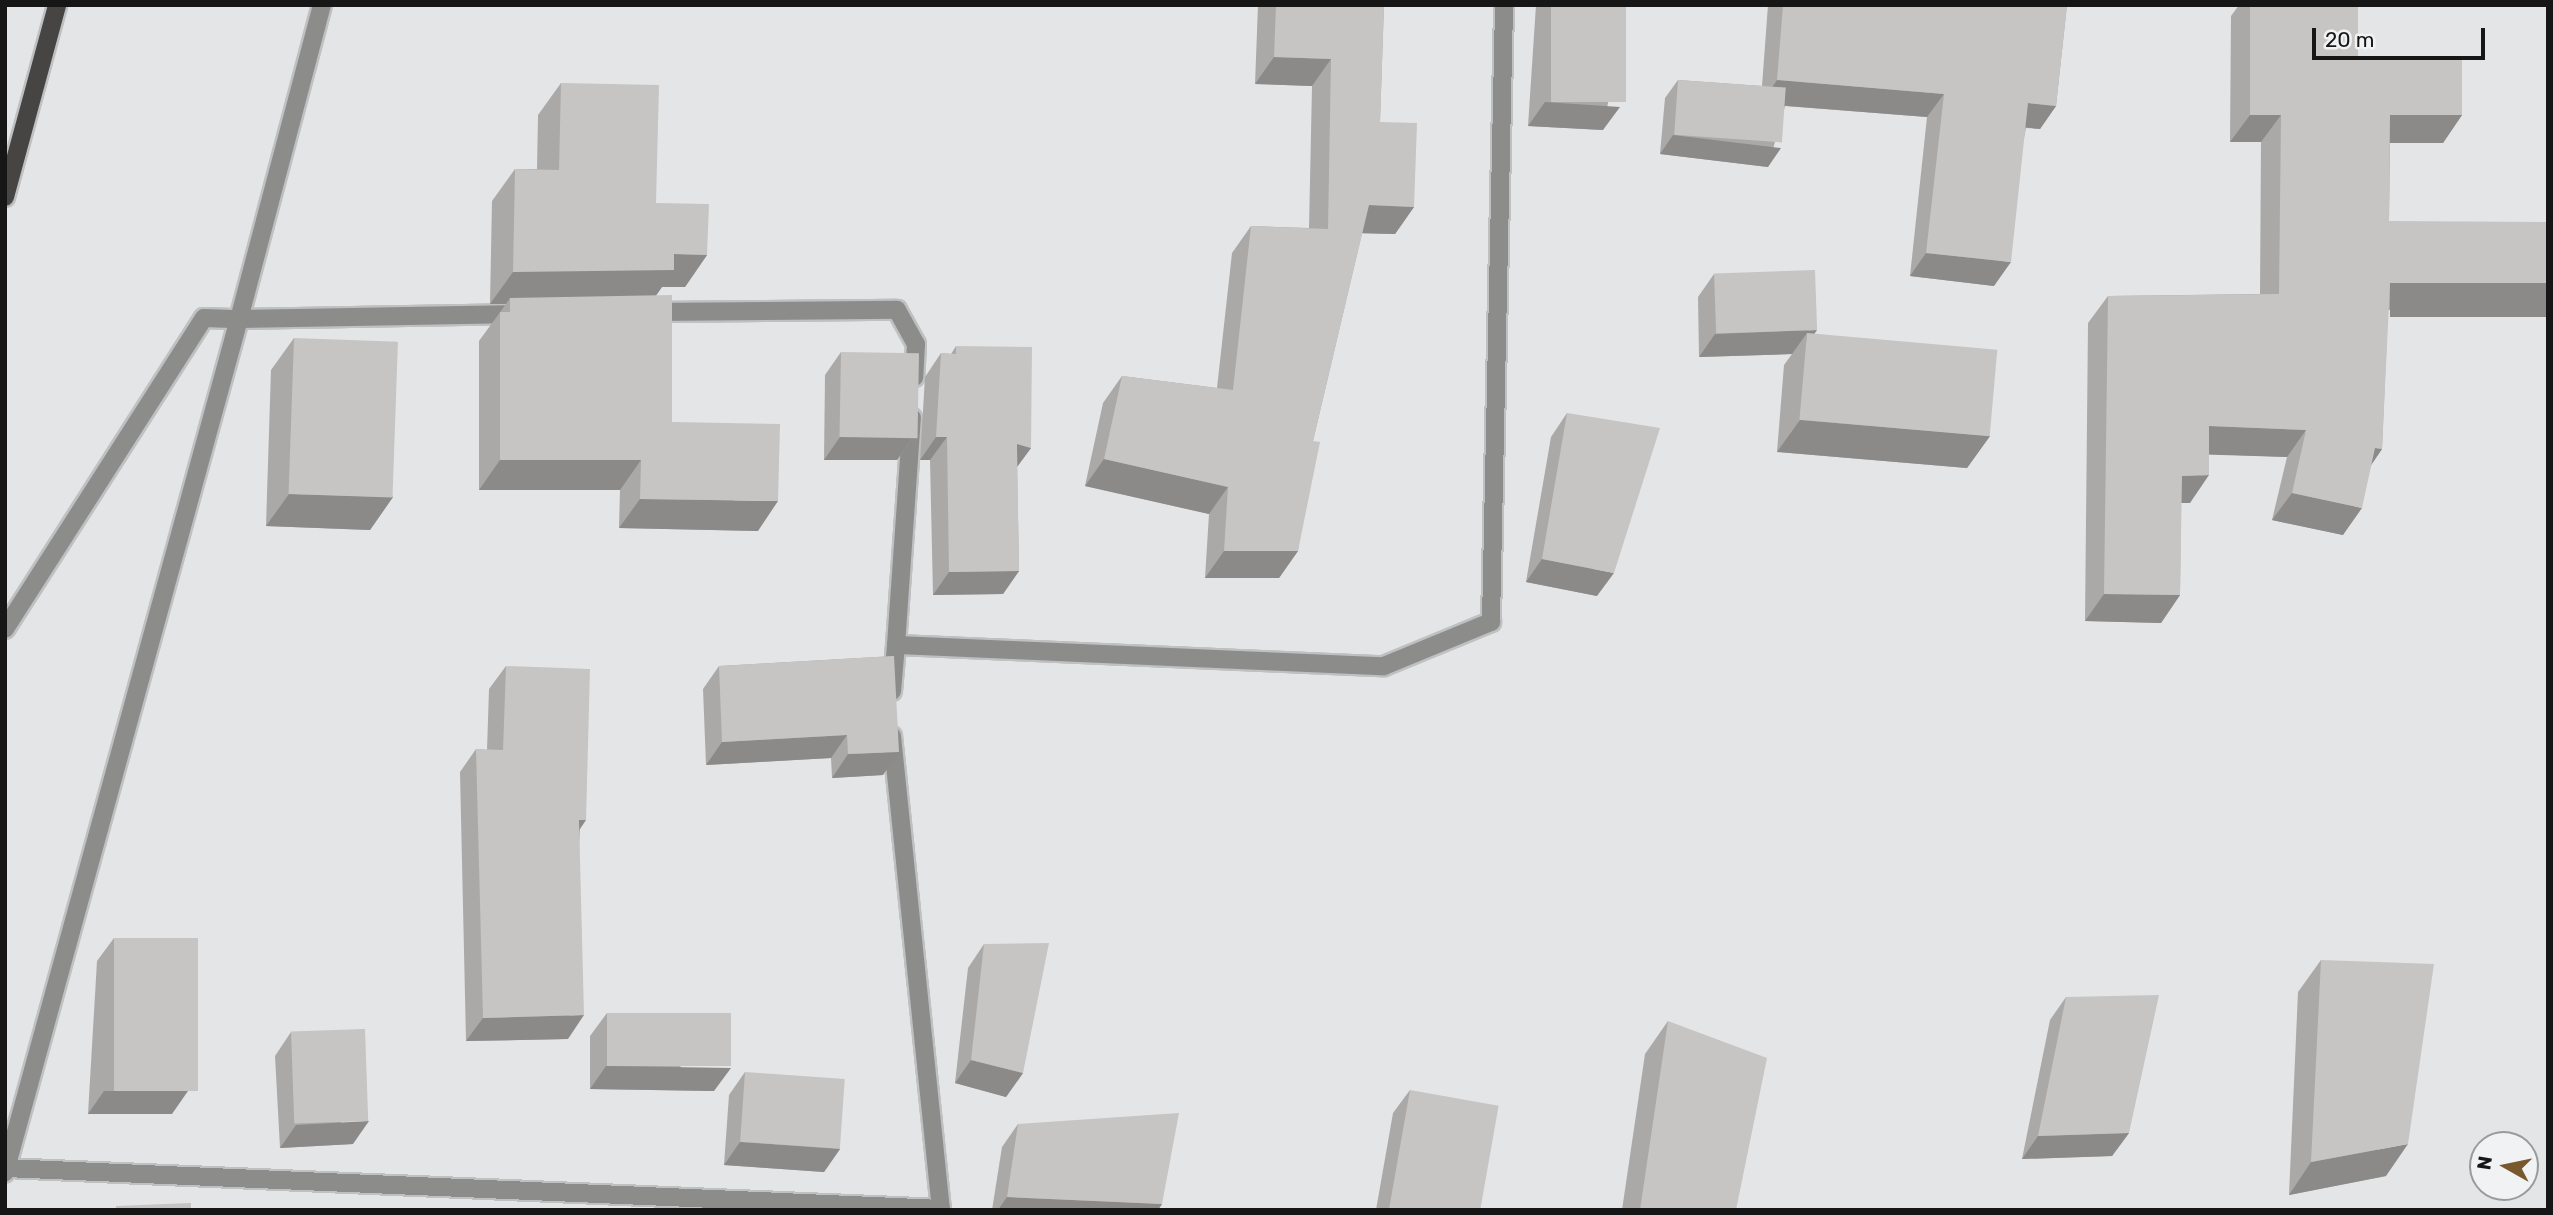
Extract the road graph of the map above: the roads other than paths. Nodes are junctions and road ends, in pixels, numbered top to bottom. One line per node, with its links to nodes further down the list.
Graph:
1 (57, 5): 4 (main road)
2 (322, 5): 7 (street)
3 (1504, 5): 9 (street)
4 (5, 197)
5 (536, 313): 7 (street)
6 (633, 313): 9 (street)
7 (239, 319): 8 (street); 10 (street)
8 (5, 629)
9 (897, 645): 11 (street)
10 (6, 1170): 11 (street)
11 (941, 1209)

